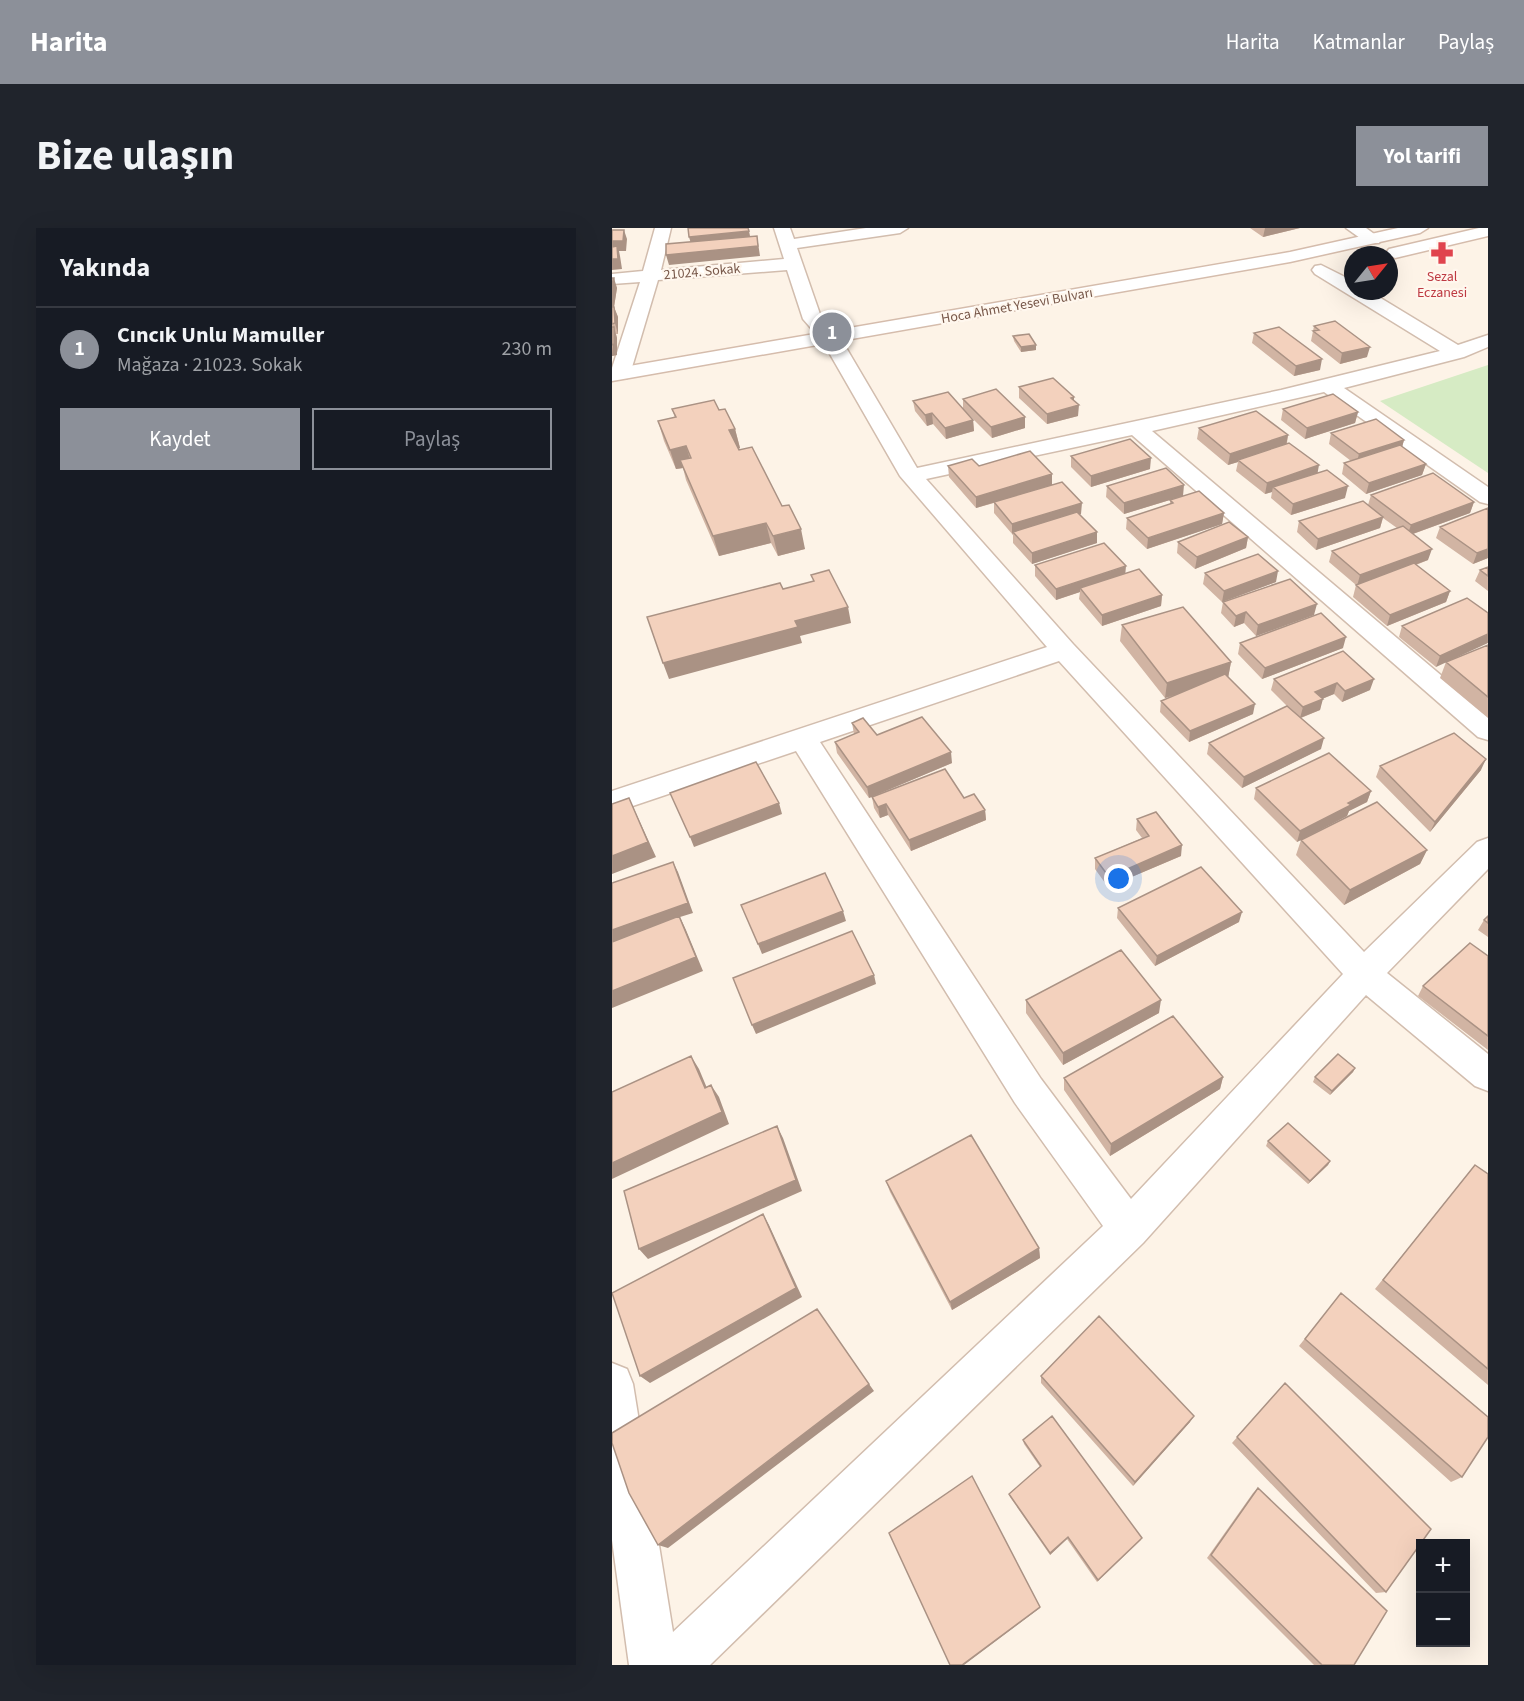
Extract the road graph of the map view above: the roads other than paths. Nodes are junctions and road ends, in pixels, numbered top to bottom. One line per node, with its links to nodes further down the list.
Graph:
1 (663, 228): 12 (street)
2 (900, 228): 6 (street)
3 (1354, 228): 7 (street)
4 (1420, 228): 7 (street, Hoca Ahmet Yesevi Bulvarı)
5 (1488, 231): 8 (street)
6 (784, 237): 9 (street)
7 (1373, 239): 18 (street, Hoca Ahmet Yesevi Bulvarı)
8 (1398, 252)
9 (792, 264): 12 (street, 21024. Sokak); 18 (street)
10 (1342, 265): 11 (street)
11 (1321, 270): 14 (street); 15 (street)
12 (651, 276): 13 (street, 21024. Sokak); 20 (street)
13 (612, 279)
14 (1344, 284)
15 (1217, 289)
16 (1370, 300): 19 (street)
17 (1488, 340): 19 (street)
18 (838, 353): 20 (street, Hoca Ahmet Yesevi Bulvarı); 23 (street)
19 (1457, 353): 21 (street)
20 (616, 374)
21 (1327, 385): 22 (street); 24 (street)
22 (1137, 429): 23 (street); 26 (street)
23 (912, 476): 25 (street)
24 (1488, 497)
25 (1064, 650): 27 (street); 30 (street)
26 (1488, 730)
27 (802, 737): 28 (street); 32 (street)
28 (612, 802)
29 (1488, 850): 30 (street)
30 (1364, 974): 31 (street); 32 (street)
31 (1488, 1075)
32 (1129, 1229): 35 (street)
33 (612, 1384): 34 (street)
34 (654, 1665)
35 (675, 1665)

